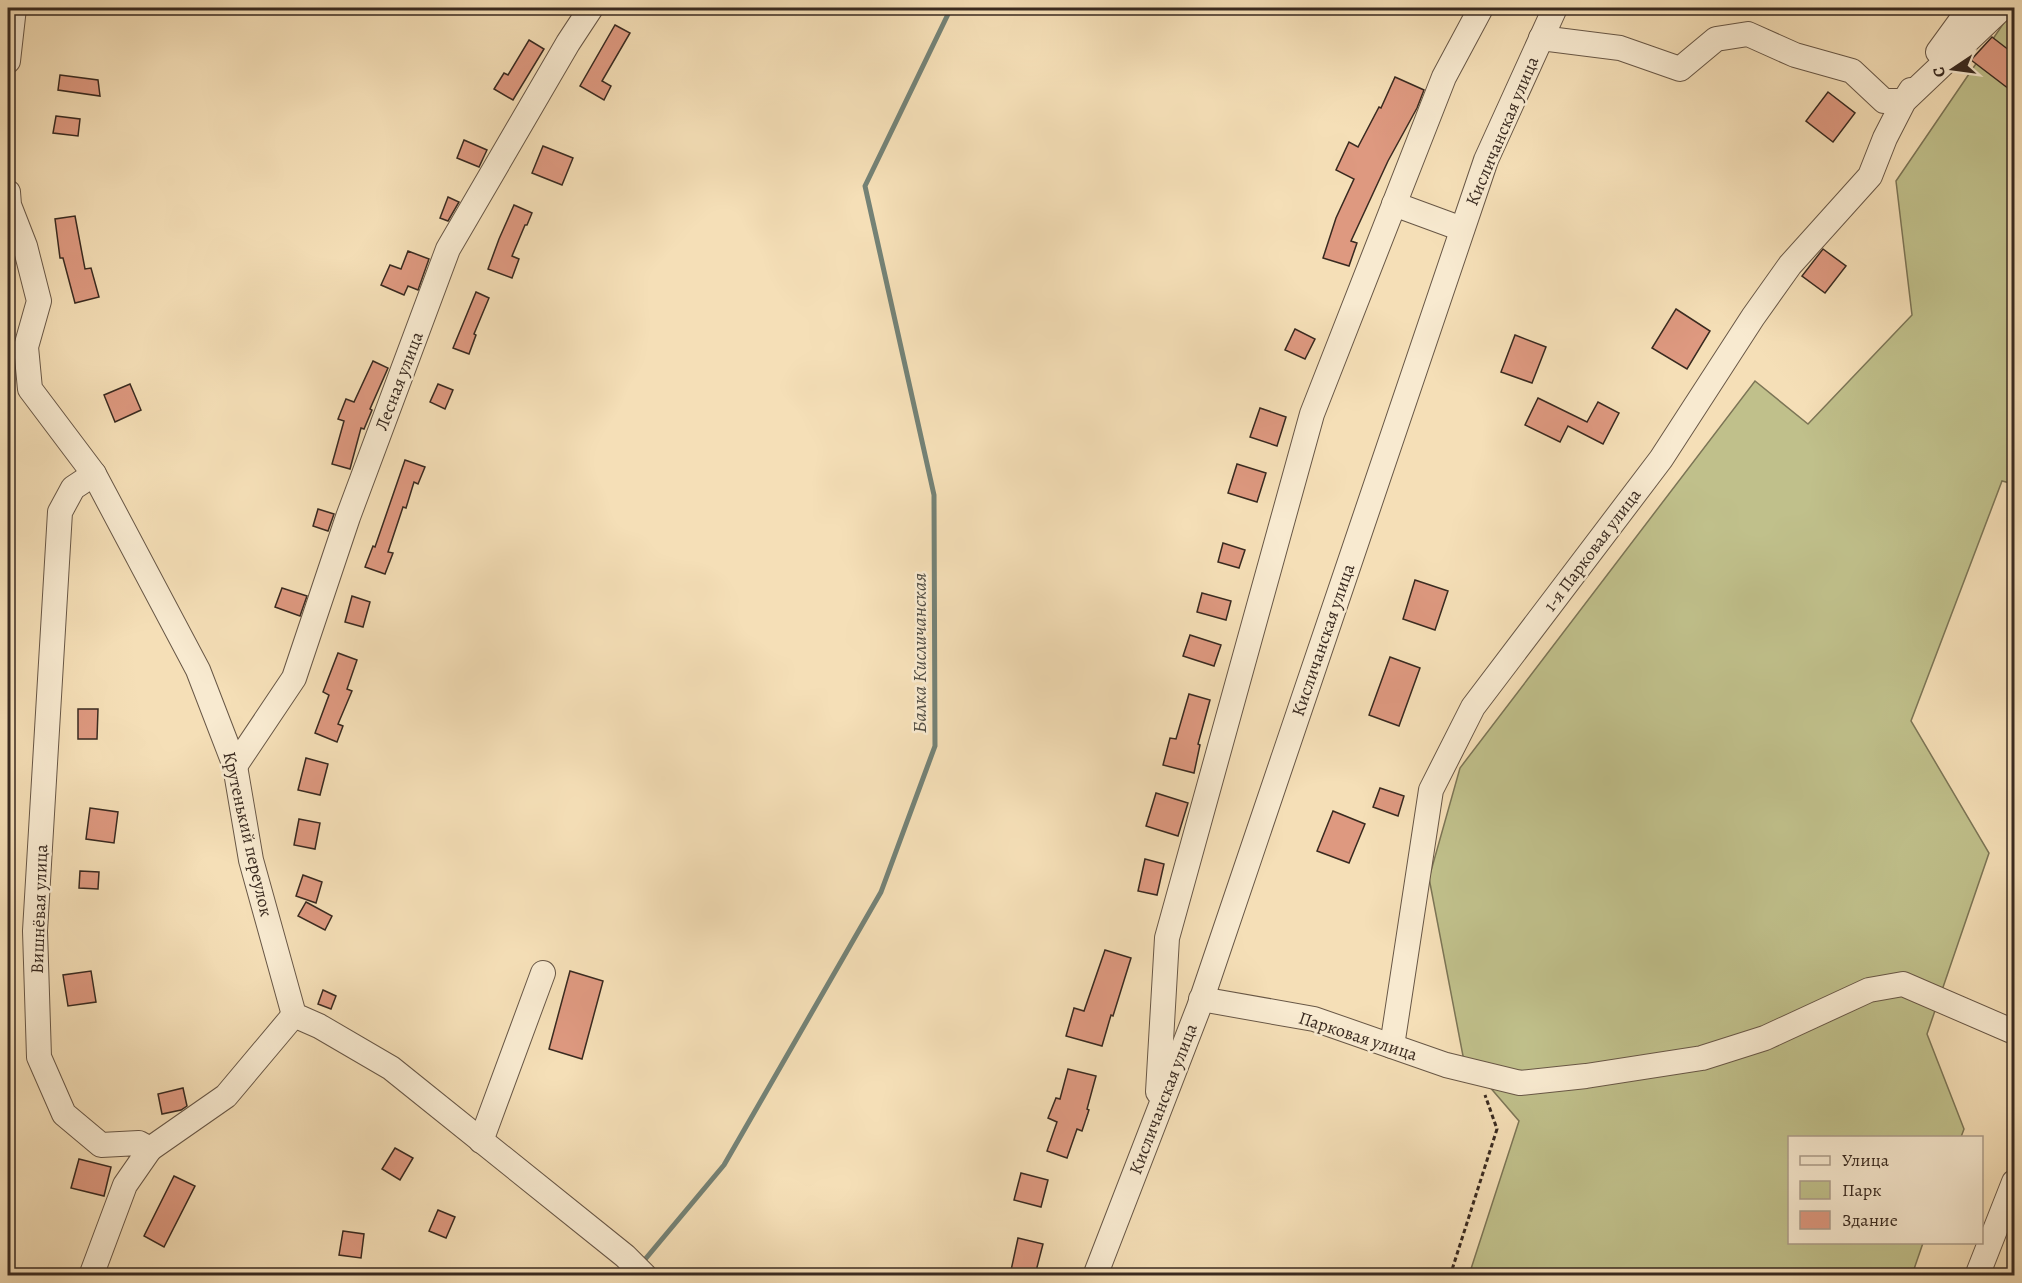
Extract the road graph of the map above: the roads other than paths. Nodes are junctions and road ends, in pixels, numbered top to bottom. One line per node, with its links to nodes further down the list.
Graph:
1 (14, 8): 8 (street)
2 (591, 8): 14 (street, Лесная улица)
3 (1481, 8): 11 (street)
4 (1556, 8): 7 (street, Кисличанская улица)
5 (1970, 8): 9 (street, 1-я Парковая улица)
6 (2002, 8): 9 (street, 1-я Парковая улица)
7 (1541, 38): 9 (street); 12 (street, Кисличанская улица)
8 (8, 61)
9 (1904, 100): 19 (street, 1-я Парковая улица)
10 (8, 192): 13 (street, Крутенький переулок)
11 (1395, 204): 12 (street); 20 (street)
12 (1462, 229): 16 (street, Кисличанская улица)
13 (94, 474): 14 (street, Крутенький переулок); 22 (street, Вишнёвая улица)
14 (235, 766): 17 (street, Крутенький переулок)
15 (543, 974): 21 (street)
16 (1201, 999): 19 (street, Парковая улица); 20 (street, Кисличанская улица)
17 (294, 1015): 21 (street); 22 (street)
18 (2014, 1032): 19 (street, Парковая улица)
19 (1392, 1046)
20 (1156, 1115): 26 (street, Кисличанская улица)
21 (481, 1141): 25 (street)
22 (150, 1149): 24 (street)
23 (2014, 1182): 27 (street)
24 (91, 1275)
25 (645, 1275)
26 (1095, 1275)
27 (1977, 1275)

